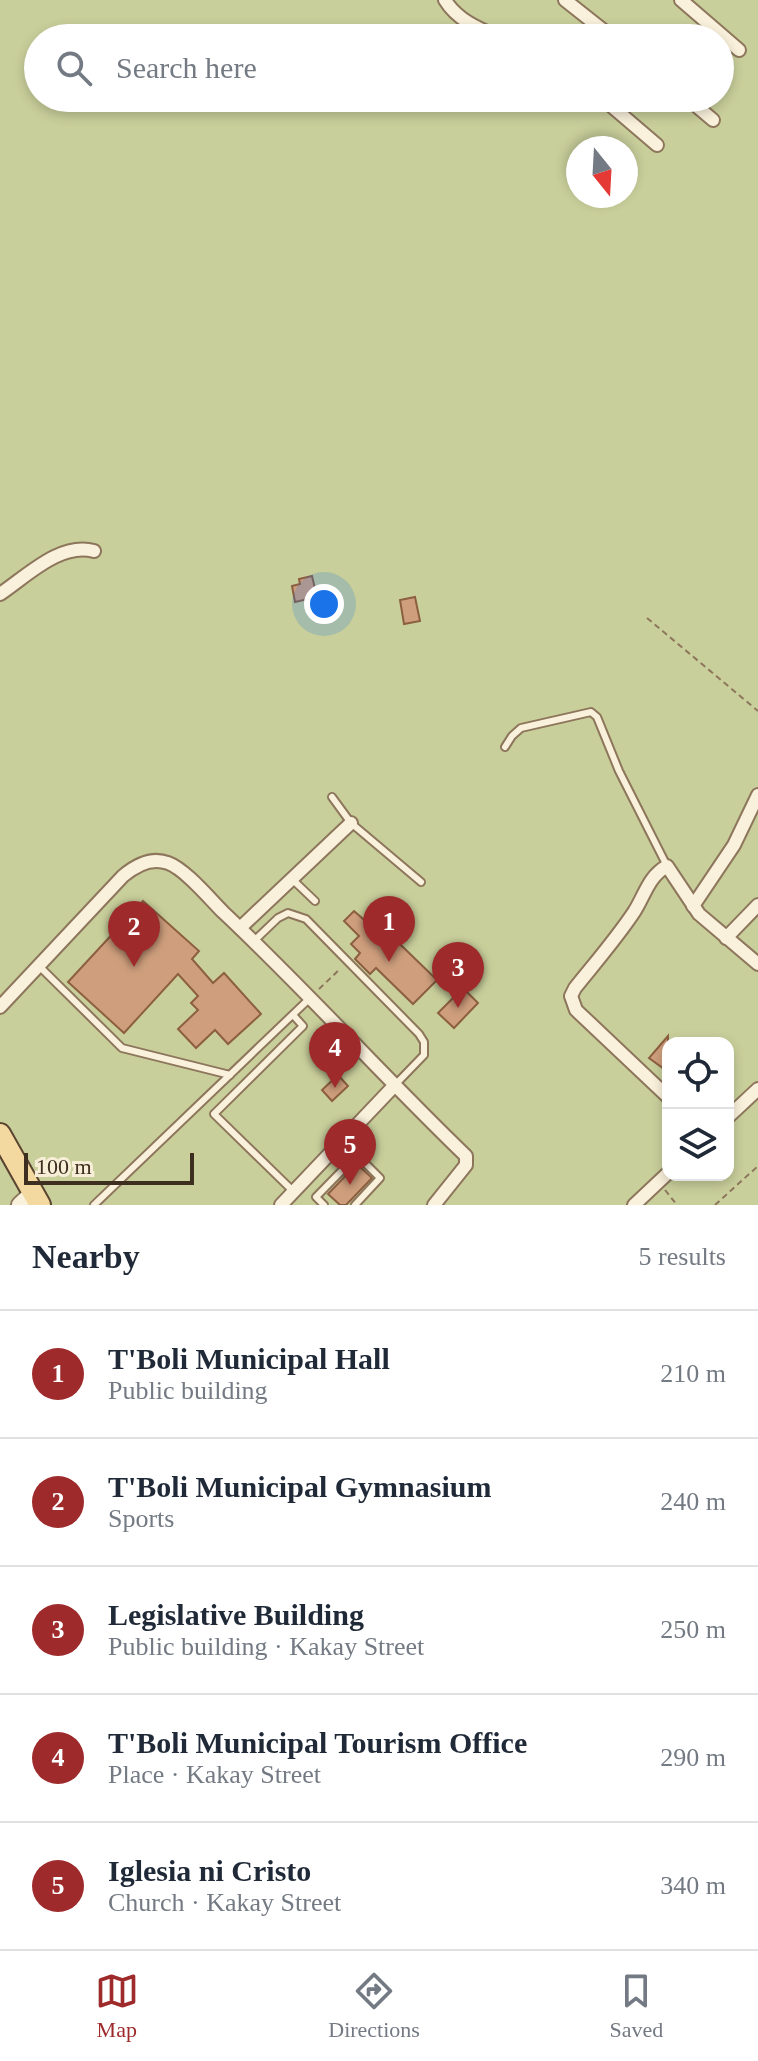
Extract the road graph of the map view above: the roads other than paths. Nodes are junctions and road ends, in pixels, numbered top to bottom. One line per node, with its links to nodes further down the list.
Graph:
1 (445, 0): 4 (street)
2 (565, 0): 5 (street)
3 (681, 0): 6 (street)
4 (471, 24)
5 (595, 24)
6 (712, 24)
7 (734, 45): 8 (street)
8 (739, 50)
9 (618, 112): 12 (street)
10 (704, 112): 11 (street)
11 (713, 120)
12 (657, 145)
13 (94, 551): 14 (street)
14 (0, 594)
15 (505, 747): 19 (lane)
16 (758, 795): 24 (street)
17 (332, 797): 18 (lane)
18 (351, 823): 20 (street); 21 (lane)
19 (667, 866): 24 (street); 36 (street)
20 (292, 879): 22 (lane); 25 (street)
21 (421, 882)
22 (315, 901)
23 (758, 905): 26 (street)
24 (693, 906): 26 (street)
25 (240, 928): 27 (street); 29 (street)
26 (726, 938): 28 (street)
27 (254, 941): 30 (street); 34 (lane)
28 (758, 964)
29 (39, 966): 31 (street); 33 (lane)
30 (309, 999): 32 (lane); 34 (street)
31 (0, 1007)
32 (293, 1015): 33 (lane); 41 (lane)
33 (230, 1075): 42 (lane)
34 (394, 1086): 41 (street); 45 (street)
35 (758, 1089): 37 (street)
36 (662, 1091)
37 (734, 1111)
38 (3, 1147): 40 (main road)
39 (662, 1179): 46 (street)
40 (31, 1201)
41 (287, 1201)
42 (94, 1205)
43 (324, 1205): 44 (lane)
44 (355, 1205)
45 (434, 1205)
46 (634, 1205)

